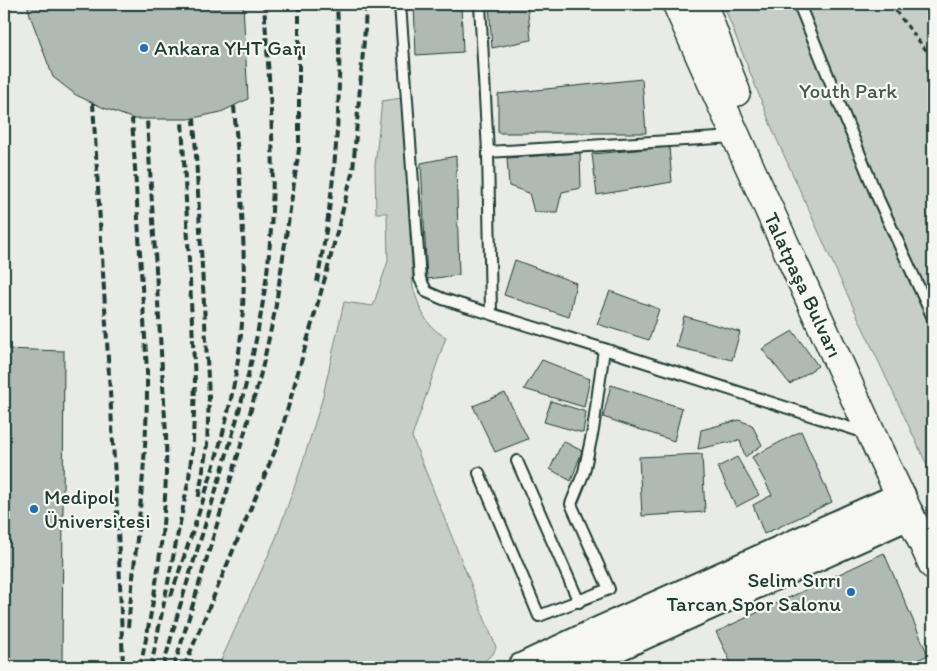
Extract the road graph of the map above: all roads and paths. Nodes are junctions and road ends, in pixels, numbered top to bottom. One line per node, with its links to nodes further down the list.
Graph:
1 (400, 4): 10 (lane)
2 (480, 4): 9 (lane)
3 (677, 4): 8 (main road, Talatpaşa Bulvarı)
4 (703, 4): 16 (main road, Talatpaşa Bulvarı)
5 (798, 4): 11 (lane)
6 (890, 4): 7 (path)
7 (933, 59)
8 (736, 137): 9 (lane); 13 (main road, Talatpaşa Bulvarı)
9 (488, 152): 10 (lane)
10 (491, 313): 12 (lane)
11 (933, 318)
12 (604, 349): 13 (lane); 18 (lane)
13 (871, 435): 16 (main road, Talatpaşa Bulvarı)
14 (518, 461): 18 (lane)
15 (479, 473): 18 (lane)
16 (915, 513): 17 (main road, Talatpaşa Bulvarı); 19 (street); 20 (street)
17 (933, 565)
18 (579, 602)
19 (521, 667)
20 (575, 667)

